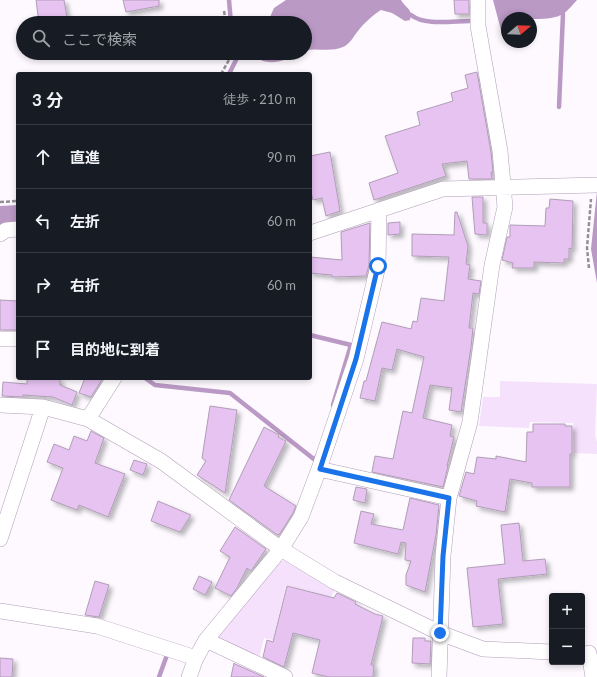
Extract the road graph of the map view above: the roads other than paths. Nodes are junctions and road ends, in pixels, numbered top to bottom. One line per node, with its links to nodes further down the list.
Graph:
1 (478, 0): 3 (street)
2 (595, 185): 3 (street)
3 (504, 188): 4 (street); 15 (street)
4 (379, 210): 6 (street); 14 (street)
5 (16, 229): 7 (street)
6 (312, 232)
7 (0, 234)
8 (0, 339): 9 (street)
9 (16, 339)
10 (113, 380): 13 (street)
11 (0, 405): 12 (street)
12 (43, 407): 13 (street); 16 (street)
13 (88, 419): 17 (street)
14 (320, 469): 15 (street); 17 (street)
15 (449, 498): 19 (street)
16 (0, 539)
17 (281, 549): 19 (street); 20 (street)
18 (0, 611): 23 (street)
19 (440, 633): 21 (street); 26 (street)
20 (206, 640): 23 (street); 25 (street)
21 (549, 652)
22 (589, 653): 27 (street)
23 (196, 658): 24 (street)
24 (189, 677)
25 (285, 677)
26 (439, 677)
27 (593, 677)

